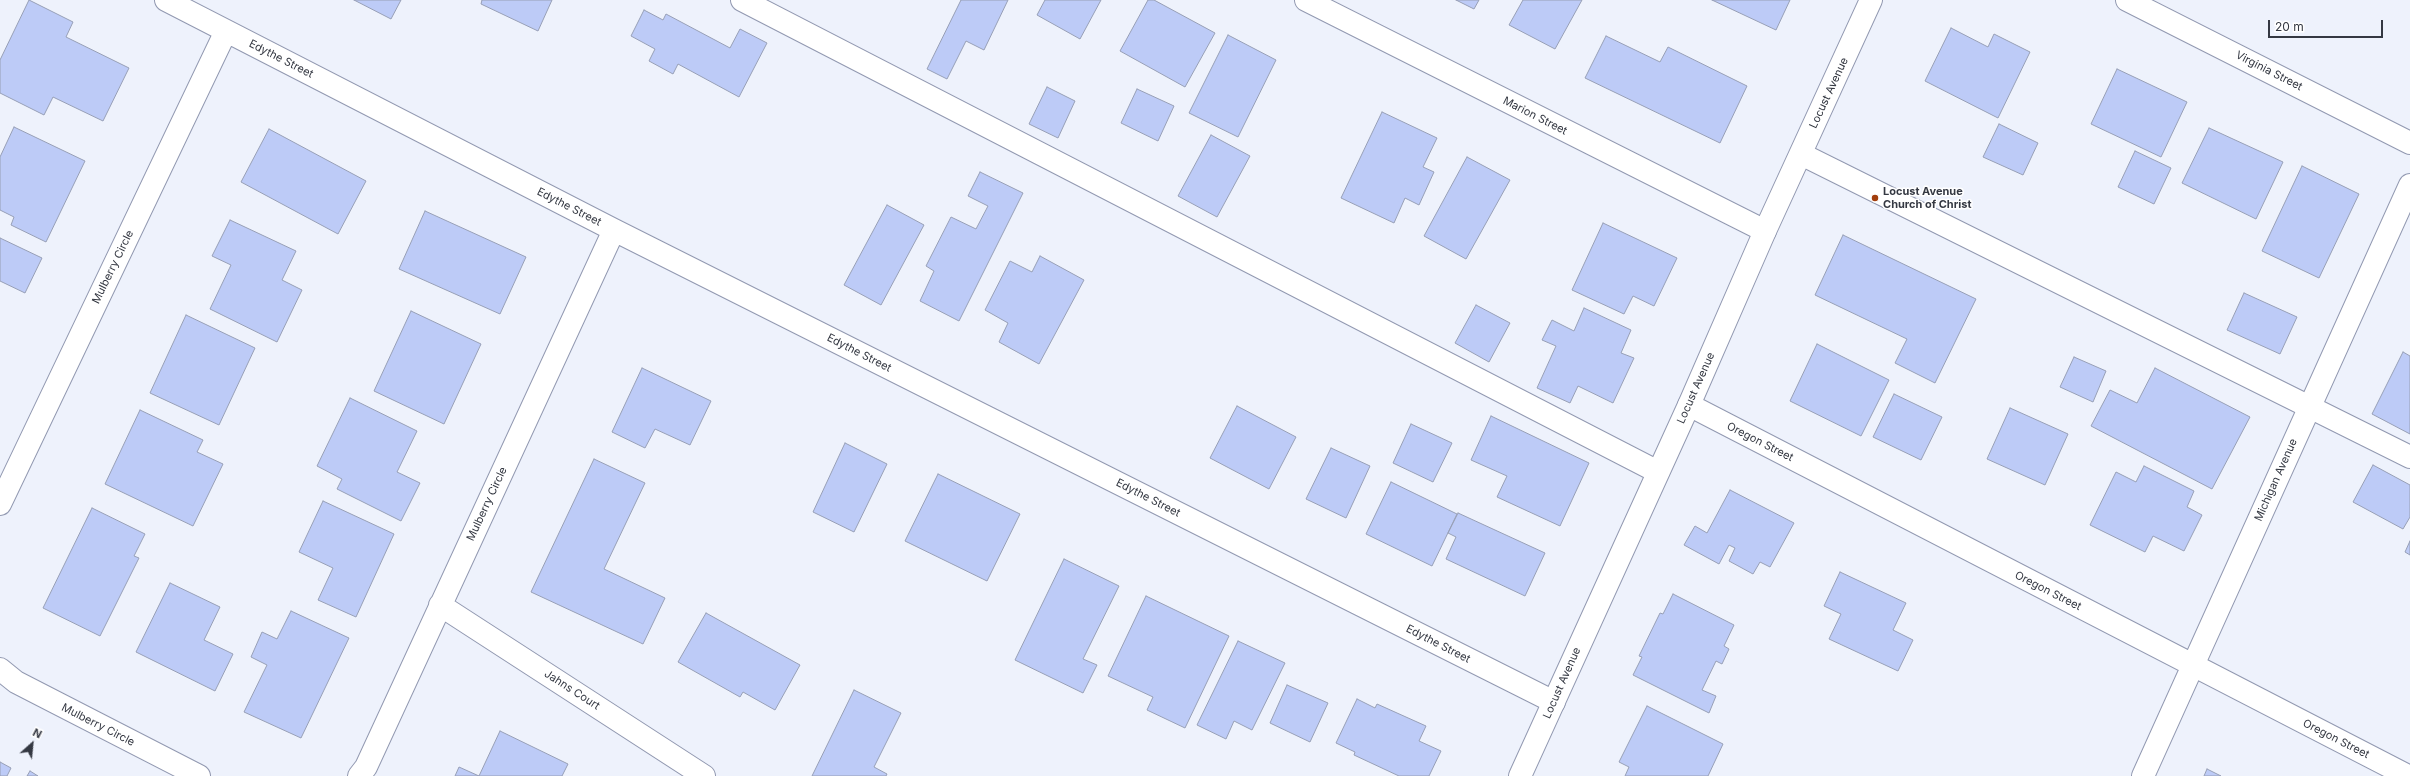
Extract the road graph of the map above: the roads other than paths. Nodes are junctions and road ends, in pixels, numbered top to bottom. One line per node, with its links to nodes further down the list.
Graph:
1 (166, 0): 6 (street, Edythe Street)
2 (742, 0): 15 (street)
3 (1306, 0): 11 (street, Marion Street)
4 (1871, 0): 8 (street, Locust Avenue)
5 (2127, 0): 7 (street, Virginia Street)
6 (226, 31): 10 (street, Edythe Street); 16 (street, Mulberry Circle)
7 (2410, 143)
8 (1801, 154): 11 (street, Locust Avenue); 13 (street)
9 (2410, 185): 13 (street, Michigan Avenue)
10 (614, 230): 17 (street, Mulberry Circle); 20 (street, Edythe Street)
11 (1765, 231): 12 (street, Locust Avenue)
12 (1689, 405): 15 (street, Locust Avenue); 18 (street, Oregon Street)
13 (2309, 407): 14 (street); 18 (street, Michigan Avenue)
14 (2410, 458)
15 (1658, 472): 20 (street, Locust Avenue)
16 (0, 504)
17 (440, 605): 22 (street, Mulberry Circle); 23 (street, Jahns Court)
18 (2192, 666): 25 (street, Michigan Avenue); 26 (street, Oregon Street)
19 (0, 669): 21 (street, Mulberry Circle)
20 (1554, 702): 24 (street, Locust Avenue)
21 (199, 776)
22 (358, 776)
23 (704, 776)
24 (1520, 776)
25 (2143, 776)
26 (2408, 776)

